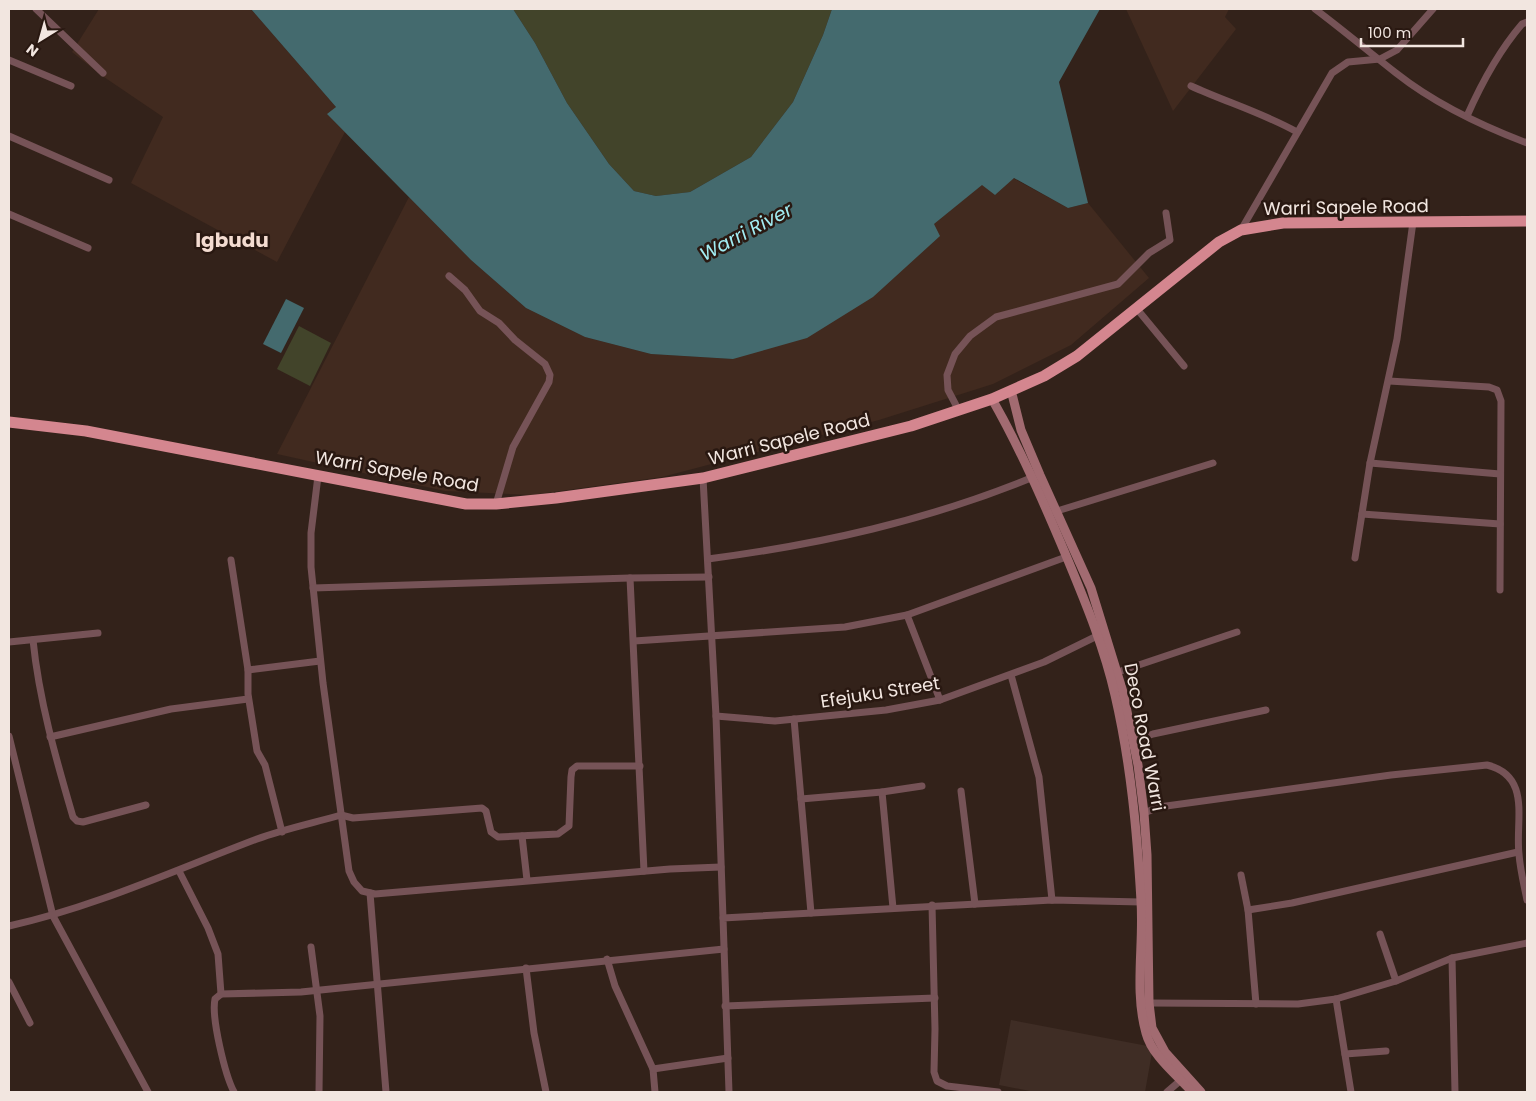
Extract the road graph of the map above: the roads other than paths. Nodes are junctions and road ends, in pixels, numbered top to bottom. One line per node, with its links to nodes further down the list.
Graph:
1 (36, 9): 7 (street)
2 (1315, 9): 5 (street)
3 (1433, 9): 5 (street)
4 (1527, 22): 10 (street)
5 (1380, 59): 10 (street); 11 (street)
6 (9, 60): 8 (street)
7 (103, 73)
8 (71, 86)
9 (1191, 86): 11 (street)
10 (1467, 116): 13 (street)
11 (1297, 132): 19 (street)
12 (9, 136): 14 (street)
13 (1527, 143)
14 (109, 180)
15 (1166, 213): 27 (street)
16 (9, 214): 20 (street)
17 (1527, 221): 18 (highway, Warri Sapele Road)
18 (1414, 222): 19 (highway, Warri Sapele Road); 24 (street)
19 (1241, 230): 22 (highway, Warri Sapele Road)
20 (88, 248)
21 (449, 276): 35 (street)
22 (1138, 309): 23 (street); 25 (highway, Warri Sapele Road)
23 (1184, 366)
24 (1388, 382): 29 (street); 31 (street)
25 (1011, 390): 26 (highway, Warri Sapele Road); 36 (main road, Deco Road Warri)
26 (992, 399): 27 (highway, Warri Sapele Road); 34 (main road, Deco Road Warri)
27 (958, 409): 33 (highway, Warri Sapele Road)
28 (9, 422): 32 (highway, Warri Sapele Road)
29 (1370, 462): 31 (street); 37 (street)
30 (1212, 463): 36 (street)
31 (1500, 474): 38 (street)
32 (318, 476): 35 (highway, Warri Sapele Road); 45 (street)
33 (702, 478): 35 (highway, Warri Sapele Road); 41 (street)
34 (1031, 478): 39 (main road, Deco Road Warri); 41 (street)
35 (496, 504)
36 (1057, 511): 57 (main road, Deco Road Warri)
37 (1362, 514): 38 (street); 40 (street)
38 (1500, 524): 46 (street)
39 (1066, 557): 47 (street); 51 (main road, Deco Road Warri)
40 (1356, 558)
41 (708, 559): 43 (street)
42 (231, 560): 56 (street)
43 (709, 577): 44 (street); 50 (street)
44 (630, 578): 45 (street); 53 (street)
45 (313, 588): 55 (street)
46 (1500, 590)
47 (907, 615): 50 (street); 60 (street)
48 (1237, 632): 57 (street)
49 (98, 633): 52 (street)
50 (712, 636): 53 (street); 62 (street)
51 (1097, 636): 57 (main road, Deco Road Warri); 58 (street, Efejuku Street)
52 (33, 640): 54 (street); 65 (street)
53 (634, 641): 67 (street)
54 (9, 642)
55 (320, 661): 56 (street); 74 (street)
56 (248, 670): 59 (street)
57 (1114, 674): 66 (main road, Deco Road Warri); 87 (main road, Deco Road Warri)
58 (1011, 675): 60 (street, Efejuku Street); 85 (street)
59 (248, 699): 65 (street); 76 (street)
60 (940, 700): 63 (street, Efejuku Street)
61 (1266, 710): 66 (street)
62 (716, 716): 63 (street, Efejuku Street); 79 (street)
63 (794, 720): 71 (street)
64 (9, 736): 93 (street)
65 (50, 737): 72 (street)
66 (1133, 741): 73 (main road, Deco Road Warri)
67 (640, 766): 77 (street); 81 (street)
68 (922, 786): 70 (street)
69 (961, 791): 88 (street)
70 (882, 792): 71 (street); 90 (street)
71 (800, 799): 92 (street)
72 (146, 805)
73 (1144, 813): 75 (street); 110 (main road, Deco Road Warri)
74 (341, 815): 76 (street); 77 (street); 84 (street)
75 (1524, 815): 78 (street)
76 (282, 832): 80 (street)
77 (522, 836): 83 (street)
78 (1518, 852): 86 (street); 91 (street)
79 (720, 867): 81 (street); 94 (street)
80 (179, 871): 93 (street); 107 (street)
81 (644, 871): 83 (street)
82 (1241, 874): 91 (street)
83 (527, 880): 84 (street)
84 (370, 893): 105 (street)
85 (1052, 900): 87 (street); 88 (street)
86 (1527, 900)
87 (1141, 902): 118 (main road, Deco Road Warri)
88 (975, 904): 89 (street)
89 (932, 905): 90 (street); 108 (street)
90 (893, 908): 92 (street)
91 (1248, 910): 111 (street)
92 (812, 913): 94 (street)
93 (53, 916): 95 (street); 119 (street)
94 (723, 918): 99 (street)
95 (9, 926)
96 (1380, 934): 103 (street)
97 (1527, 943): 100 (street)
98 (311, 947): 106 (street)
99 (724, 949): 101 (street); 112 (street)
100 (1452, 958): 103 (street); 131 (street)
101 (607, 959): 102 (street); 117 (street)
102 (526, 968): 105 (street); 123 (street)
103 (1396, 981): 109 (street)
104 (9, 982): 113 (street)
105 (376, 984): 106 (street); 122 (street)
106 (317, 990): 107 (street); 121 (street)
107 (221, 994): 120 (street)
108 (935, 998): 112 (street); 126 (street)
109 (1336, 999): 111 (street); 115 (street)
110 (1149, 1003): 111 (street); 129 (main road, Deco Road Warri)
111 (1256, 1004)
112 (726, 1006): 116 (street)
113 (30, 1023)
114 (1386, 1051): 115 (street)
115 (1345, 1054): 130 (street)
116 (728, 1058): 117 (street); 125 (street)
117 (653, 1069): 124 (street)
118 (1181, 1080): 127 (street); 128 (main road, Deco Road Warri)
119 (148, 1092)
120 (234, 1092)
121 (319, 1092)
122 (386, 1092)
123 (546, 1092)
124 (655, 1092)
125 (729, 1092)
126 (998, 1092)
127 (1167, 1092)
128 (1192, 1092)
129 (1201, 1092)
130 (1351, 1092)
131 (1455, 1092)

